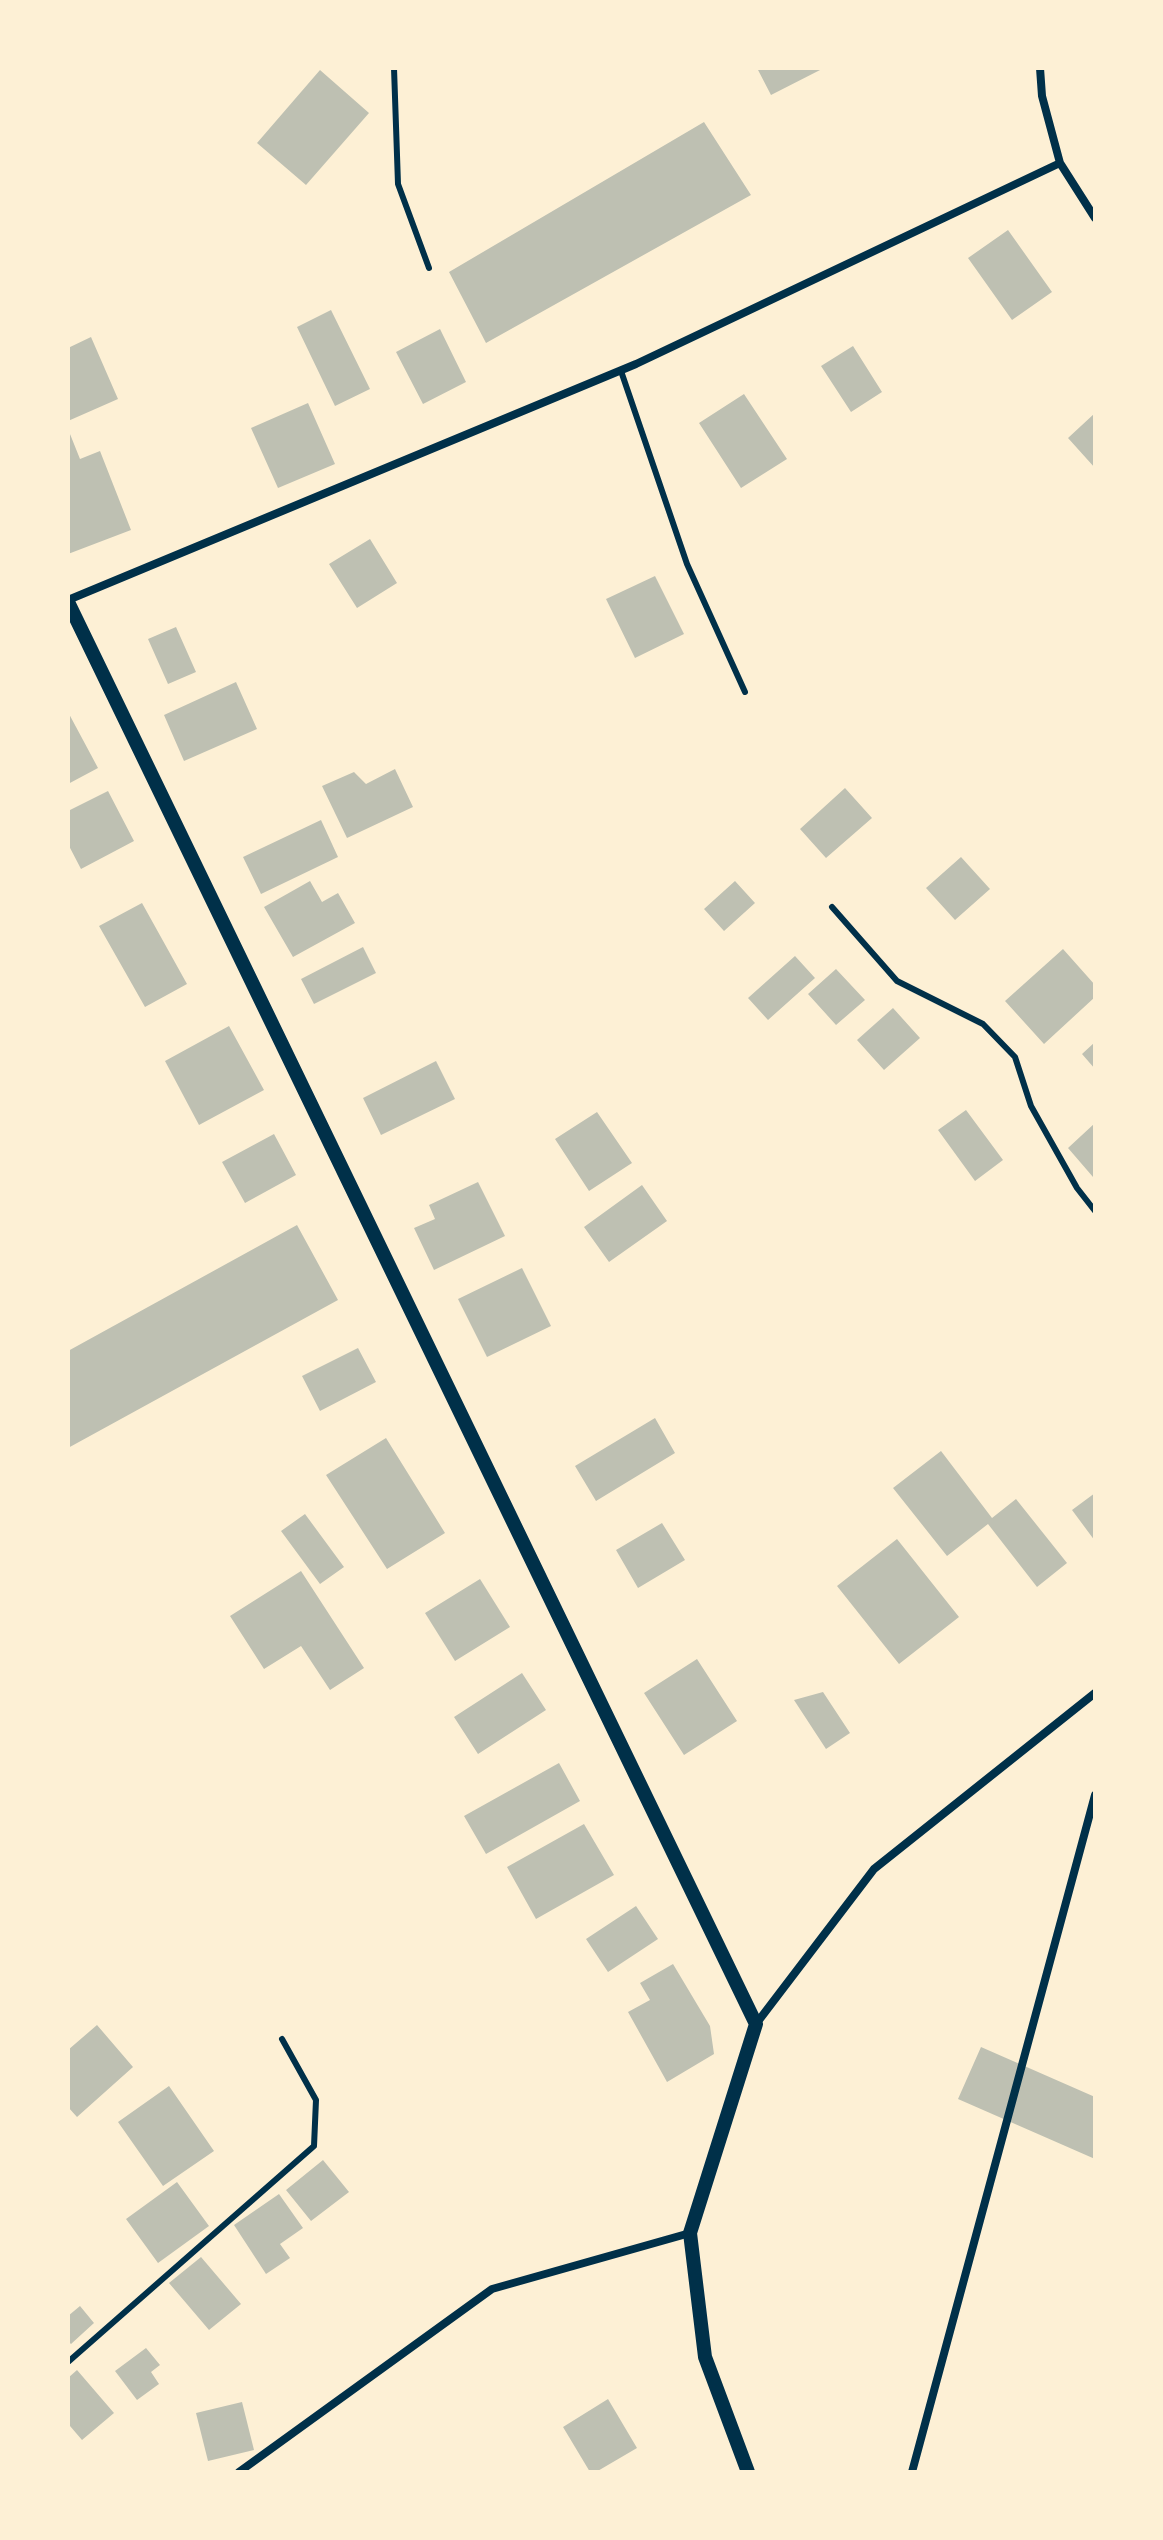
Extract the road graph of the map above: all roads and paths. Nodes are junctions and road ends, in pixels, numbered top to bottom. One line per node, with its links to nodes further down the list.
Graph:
1 (394, 68): 5 (lane)
2 (1040, 68): 3 (street)
3 (1060, 163): 4 (street); 6 (street)
4 (1095, 218)
5 (429, 268)
6 (621, 371): 7 (street); 8 (lane)
7 (68, 601): 13 (street)
8 (745, 692)
9 (832, 907): 10 (lane)
10 (1095, 1211)
11 (1095, 1693): 13 (street)
12 (1095, 1795): 19 (street)
13 (756, 2024): 15 (street)
14 (282, 2039): 16 (lane)
15 (690, 2233): 17 (street); 18 (street)
16 (68, 2362)
17 (239, 2472)
18 (748, 2472)
19 (912, 2472)

